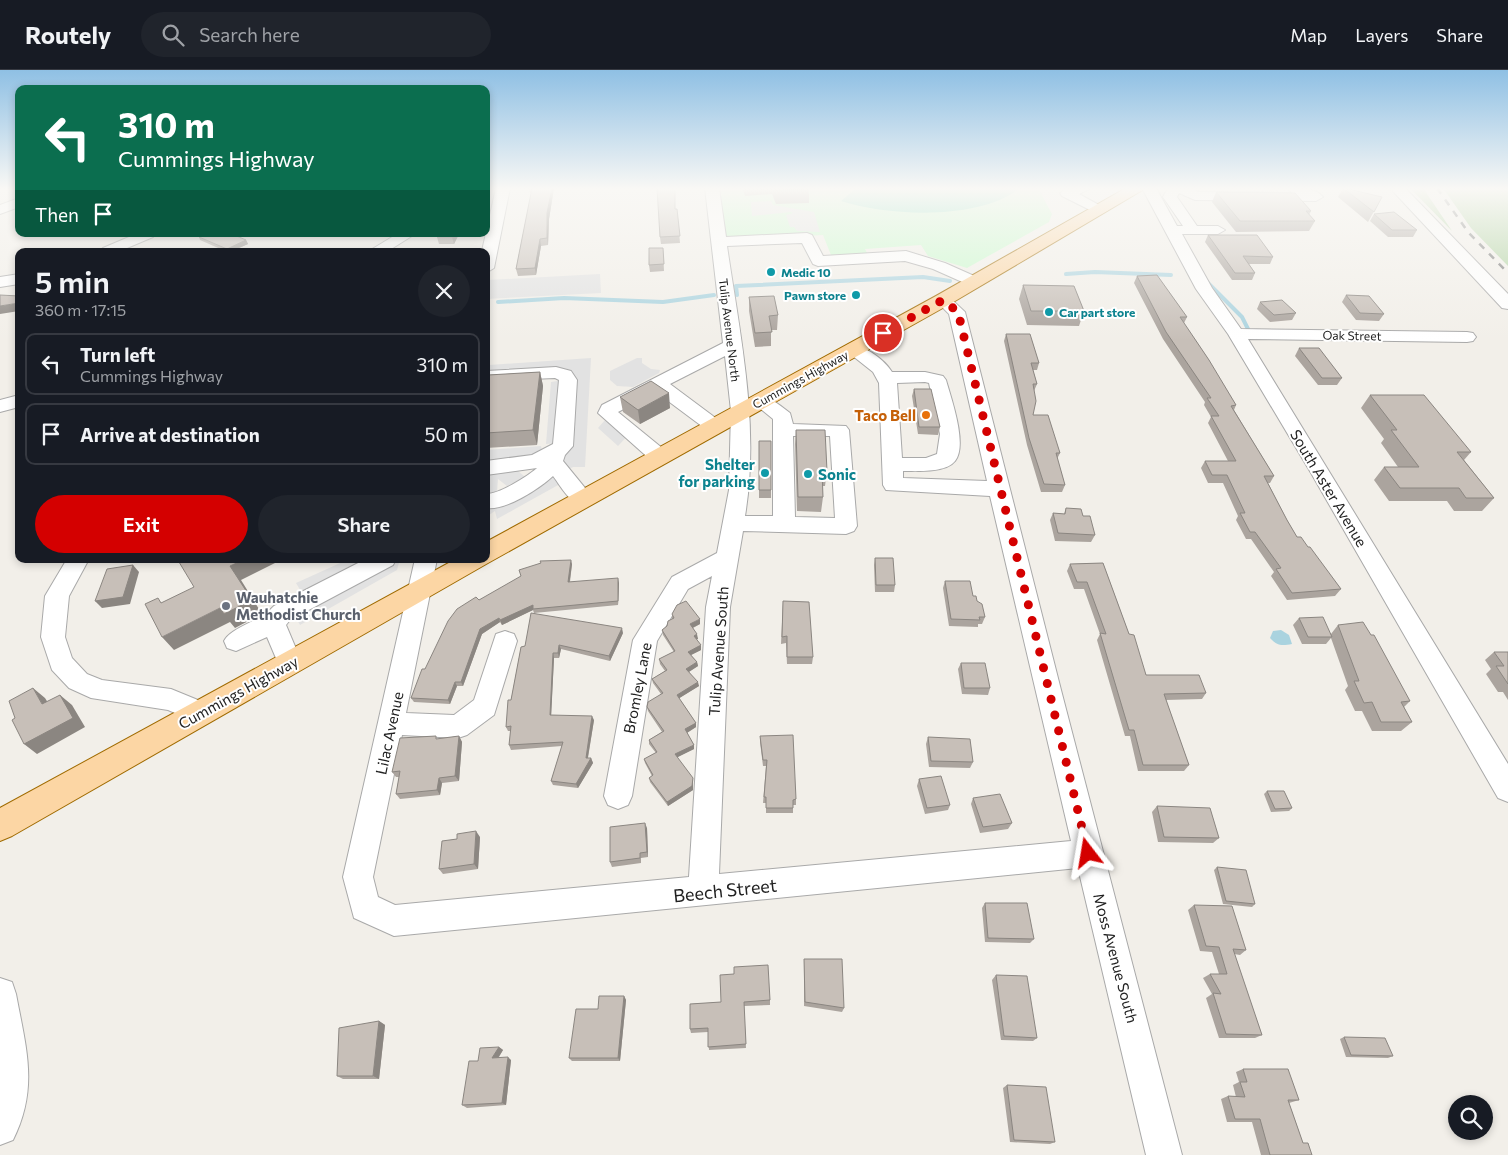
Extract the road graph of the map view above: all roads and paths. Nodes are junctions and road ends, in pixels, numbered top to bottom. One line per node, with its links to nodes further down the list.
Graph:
1 (137, 239): 10 (street)
2 (400, 239): 11 (street)
3 (719, 239): 9 (street, Tulip Avenue North)
4 (793, 239): 9 (street)
5 (807, 239): 14 (street)
6 (1051, 239): 14 (main road, Cummings Highway)
7 (1175, 239): 17 (street, South Aster Avenue)
8 (1445, 239): 16 (street)
9 (719, 242): 19 (street, Tulip Avenue North)
10 (115, 248)
11 (382, 248)
12 (15, 280): 13 (street)
13 (0, 282)
14 (975, 282): 15 (main road, Cummings Highway)
15 (943, 300): 20 (main road, Cummings Highway); 33 (street, Moss Avenue South)
16 (1508, 304)
17 (1236, 334): 18 (street, Oak Street); 51 (street, South Aster Avenue)
18 (1467, 337)
19 (732, 345): 23 (street); 26 (street, Tulip Avenue North)
20 (853, 350): 22 (street); 26 (main road, Cummings Highway)
21 (490, 376): 30 (street)
22 (885, 378): 31 (street); 31 (street)
23 (658, 384): 27 (street); 29 (street)
24 (15, 402): 25 (street)
25 (0, 406)
26 (750, 406): 27 (main road, Cummings Highway); 28 (street); 36 (street, Tulip Avenue South)
27 (714, 426): 29 (main road, Cummings Highway)
28 (784, 430): 37 (street); 37 (street)
29 (660, 457): 34 (main road, Cummings Highway)
30 (555, 459): 32 (street); 34 (street); 35 (street)
31 (892, 464): 33 (street)
32 (490, 468)
33 (999, 489): 54 (street, Moss Avenue South)
34 (583, 500): 38 (main road, Cummings Highway)
35 (490, 502)
36 (733, 523): 37 (street); 39 (street, Tulip Avenue South)
37 (784, 523)
38 (490, 552)
39 (727, 557): 52 (street, Bromley Lane); 55 (street, Tulip Avenue South)
40 (76, 563): 49 (street)
41 (377, 563): 45 (street)
42 (425, 563): 44 (street, Lilac Avenue)
43 (470, 563): 44 (main road, Cummings Highway)
44 (419, 591): 48 (main road, Cummings Highway); 50 (street, Lilac Avenue)
45 (273, 623): 46 (street); 48 (street)
46 (236, 641)
47 (505, 641): 50 (street)
48 (290, 663): 49 (main road, Cummings Highway)
49 (201, 713): 53 (main road, Cummings Highway)
50 (391, 723): 56 (street, Lilac Avenue)
51 (1508, 788)
52 (618, 796)
53 (0, 825)
54 (1088, 853): 55 (street, Beech Street); 59 (street, Moss Avenue South)
55 (703, 892): 56 (street, Beech Street)
56 (365, 907)
57 (0, 994): 58 (street)
58 (0, 1128)
59 (1164, 1155)

